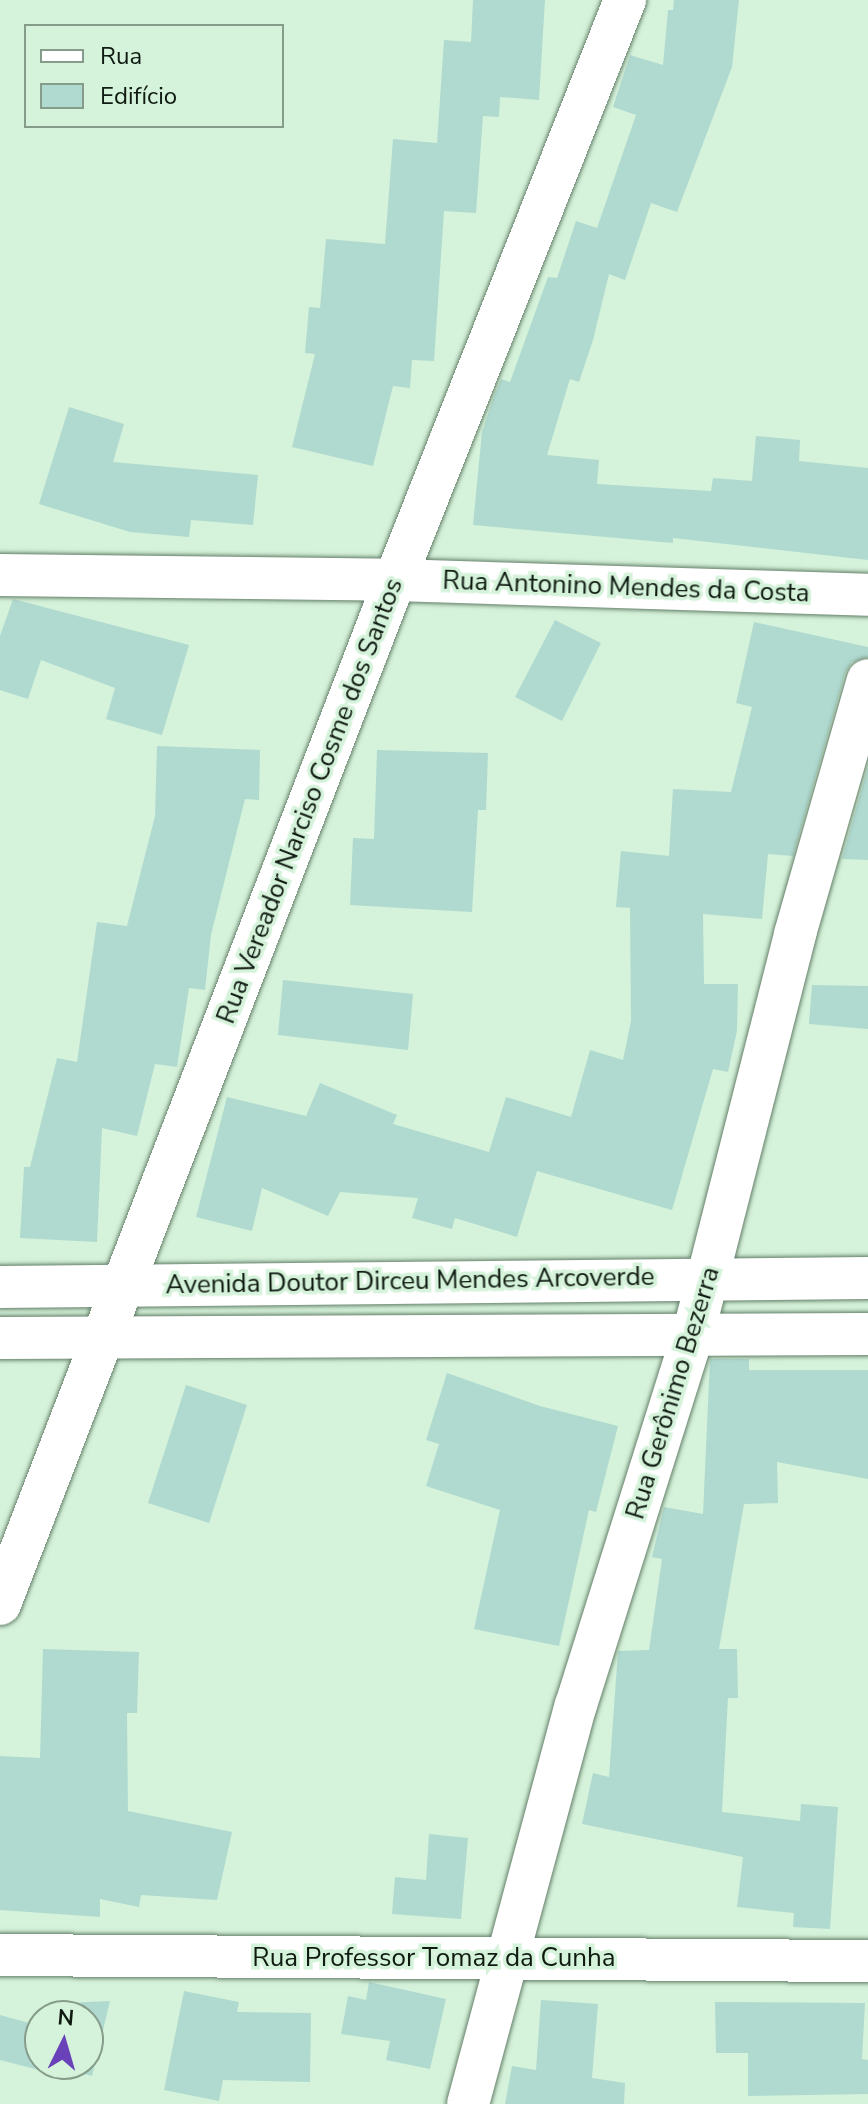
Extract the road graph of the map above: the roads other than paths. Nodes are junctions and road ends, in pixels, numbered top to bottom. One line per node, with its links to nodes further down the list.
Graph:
1 (625, 0): 3 (street, Rua Vereador Narciso Cosme dos Santos)
2 (0, 575): 3 (street, Rua Antonino Mendes da Costa)
3 (395, 580): 4 (street, Rua Antonino Mendes da Costa); 8 (street, Rua Vereador Narciso Cosme dos Santos)
4 (868, 595)
5 (868, 680): 6 (street, Rua Gerônimo Bezerra)
6 (709, 1276): 7 (street, Avenida Doutor Dirceu Mendes Arcoverde); 8 (street, Avenida Doutor Dirceu Mendes Arcoverde); 10 (street, Rua Gerônimo Bezerra)
7 (868, 1278)
8 (124, 1286): 9 (street, Avenida Doutor Dirceu Mendes Arcoverde); 13 (street, Rua Vereador Narciso Cosme dos Santos)
9 (0, 1287)
10 (694, 1331): 11 (street, Avenida Doutor Dirceu Mendes Arcoverde); 13 (street, Avenida Doutor Dirceu Mendes Arcoverde); 16 (street, Rua Gerônimo Bezerra)
11 (868, 1334)
12 (0, 1338): 13 (street, Avenida Doutor Dirceu Mendes Arcoverde)
13 (101, 1338): 14 (street, Rua Vereador Narciso Cosme dos Santos)
14 (0, 1604)
15 (0, 1955): 16 (street, Rua Professor Tomaz da Cunha)
16 (507, 1959): 17 (street, Rua Professor Tomaz da Cunha); 18 (street, Rua Gerônimo Bezerra)
17 (868, 1961)
18 (468, 2104)

